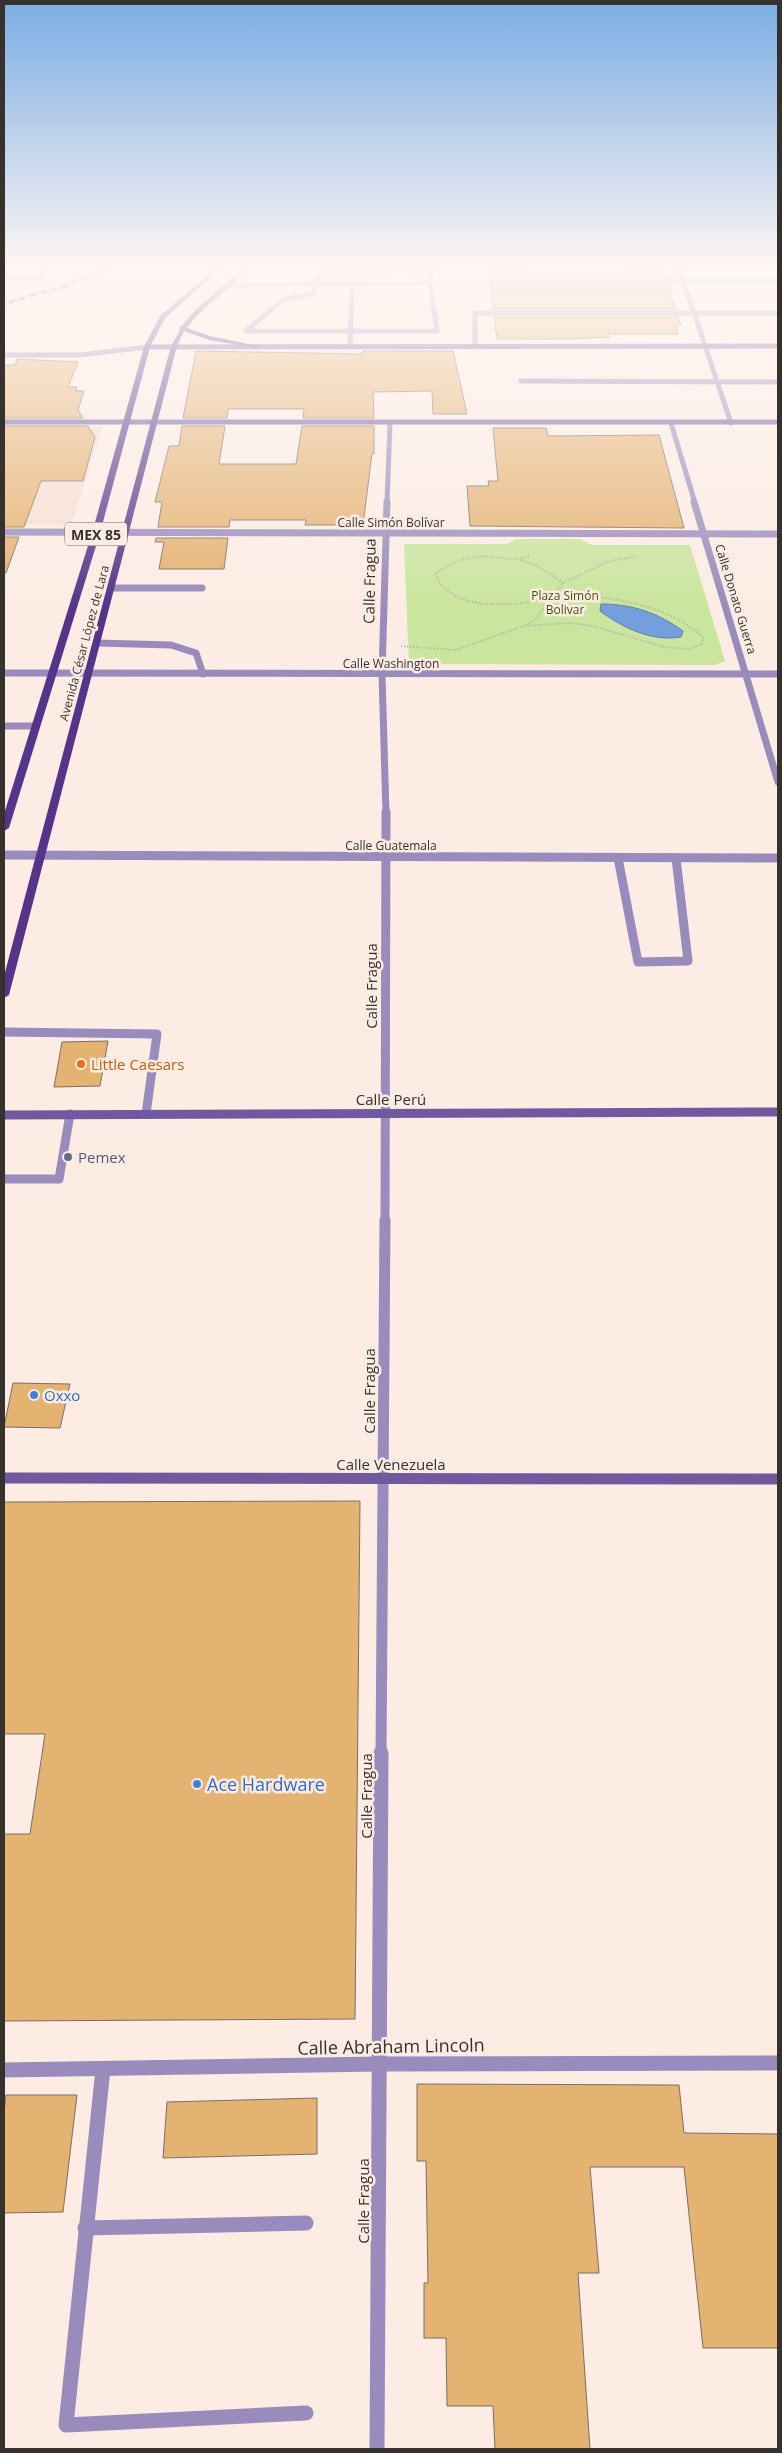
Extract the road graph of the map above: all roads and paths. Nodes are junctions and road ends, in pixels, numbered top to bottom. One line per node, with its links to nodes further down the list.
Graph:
1 (138, 379): 10 (main road, Avenida César López de Lara / MEX 85)
2 (166, 379): 7 (main road, Avenida César López de Lara / MEX 85)
3 (521, 381): 4 (street)
4 (717, 382): 5 (street); 8 (street)
5 (778, 382)
6 (4, 422): 10 (street)
7 (155, 422): 10 (street); 11 (street); 15 (main road, Avenida César López de Lara / MEX 85)
8 (731, 422): 9 (street); 12 (street)
9 (778, 422)
10 (126, 423): 14 (main road, Avenida César López de Lara / MEX 85)
11 (390, 423): 12 (street); 16 (street, Calle Fragua)
12 (671, 423): 18 (street, Calle Donato Guerra)
13 (4, 532): 14 (street, Calle Simón Bolívar)
14 (96, 533): 15 (street, Calle Simón Bolívar); 29 (main road, Avenida César López de Lara / MEX 85)
15 (126, 533): 16 (street, Calle Simón Bolívar); 23 (main road, Avenida César López de Lara / MEX 85)
16 (385, 533): 17 (street, Calle Simón Bolívar); 27 (street, Calle Fragua)
17 (548, 534): 18 (street, Calle Simón Bolívar); 21 (path)
18 (704, 534): 19 (street, Calle Simón Bolívar); 33 (street, Calle Donato Guerra)
19 (778, 534)
20 (639, 555): 22 (path)
21 (520, 560): 22 (path); 25 (path, bridge)
22 (563, 583): 25 (path)
23 (112, 588): 24 (street); 26 (main road, Avenida César López de Lara / MEX 85)
24 (202, 588)
25 (523, 626): 27 (path)
26 (97, 643): 30 (main road, Avenida César López de Lara / MEX 85); 31 (street)
27 (383, 646): 32 (street, Calle Fragua)
28 (4, 673): 29 (street, Calle Washington)
29 (51, 674): 30 (street, Calle Washington); 36 (main road, Avenida César López de Lara / MEX 85)
30 (89, 674): 31 (street, Calle Washington); 40 (main road, Avenida César López de Lara / MEX 85)
31 (203, 674): 32 (street, Calle Washington)
32 (382, 674): 33 (street, Calle Washington); 41 (street, Calle Fragua)
33 (746, 674): 34 (street, Calle Washington); 37 (street, Calle Donato Guerra)
34 (778, 674)
35 (4, 726): 36 (street)
36 (34, 726): 38 (main road, Avenida César López de Lara / MEX 85)
37 (778, 782)
38 (4, 828)
39 (4, 855): 40 (street, Calle Guatemala)
40 (41, 855): 41 (street, Calle Guatemala); 45 (main road, Avenida César López de Lara / MEX 85)
41 (387, 856): 42 (street, Calle Guatemala); 50 (street, Calle Fragua)
42 (618, 858): 43 (street, Calle Guatemala); 43 (street)
43 (676, 858): 44 (street, Calle Guatemala)
44 (778, 858)
45 (4, 995)
46 (4, 1032): 49 (street)
47 (778, 1112): 50 (street, Calle Perú)
48 (70, 1114): 49 (street, Calle Perú); 51 (street, Calle Perú); 52 (street)
49 (146, 1114): 50 (street, Calle Perú)
50 (385, 1114): 54 (street, Calle Fragua)
51 (4, 1115)
52 (4, 1179)
53 (4, 1478): 54 (street, Calle Venezuela)
54 (383, 1479): 55 (street, Calle Venezuela); 57 (street, Calle Fragua)
55 (778, 1479)
56 (778, 2063): 57 (street, Calle Abraham Lincoln)
57 (379, 2064): 58 (street, Calle Abraham Lincoln); 63 (street, Calle Fragua)
58 (103, 2069): 59 (street, Calle Abraham Lincoln); 61 (street)
59 (4, 2070)
60 (306, 2223): 61 (street)
61 (85, 2228): 62 (street)
62 (306, 2414)
63 (377, 2449)

